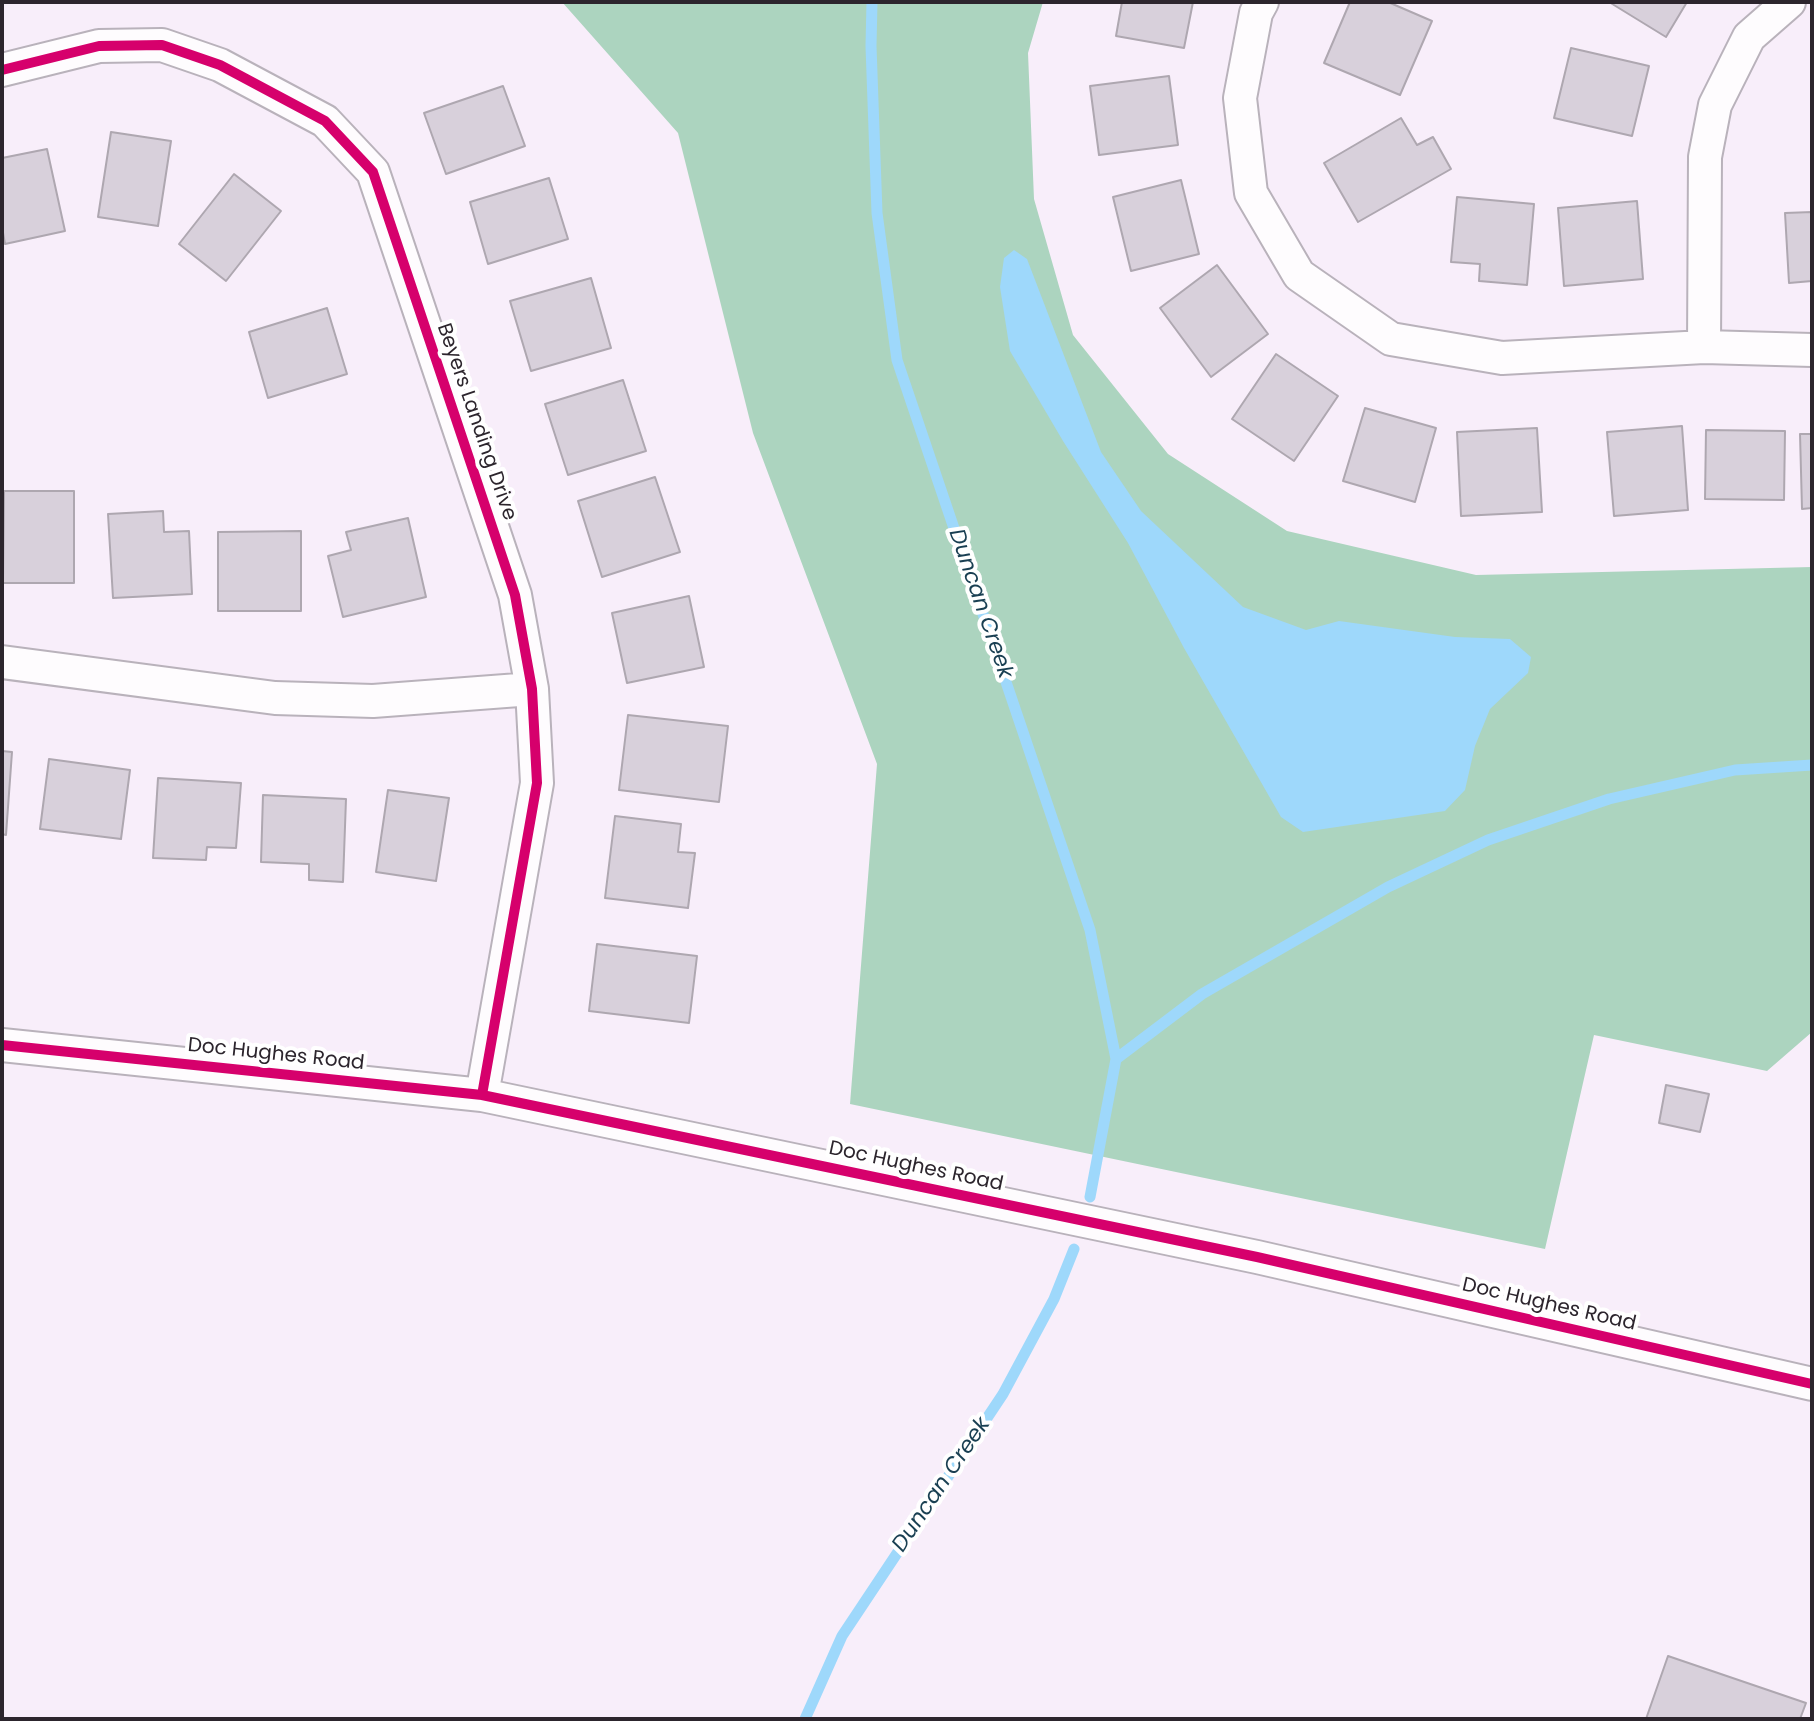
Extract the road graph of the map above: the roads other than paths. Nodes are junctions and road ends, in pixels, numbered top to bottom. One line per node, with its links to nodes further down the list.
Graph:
1 (1262, 2): 4 (street)
2 (1789, 2): 4 (street)
3 (2, 70): 7 (street, Beyers Landing Drive)
4 (1704, 347): 5 (street)
5 (1812, 350)
6 (2, 662): 7 (street)
7 (532, 689): 9 (street, Beyers Landing Drive)
8 (2, 1045): 9 (street, Doc Hughes Road)
9 (482, 1095): 10 (street, Doc Hughes Road)
10 (1812, 1384)

